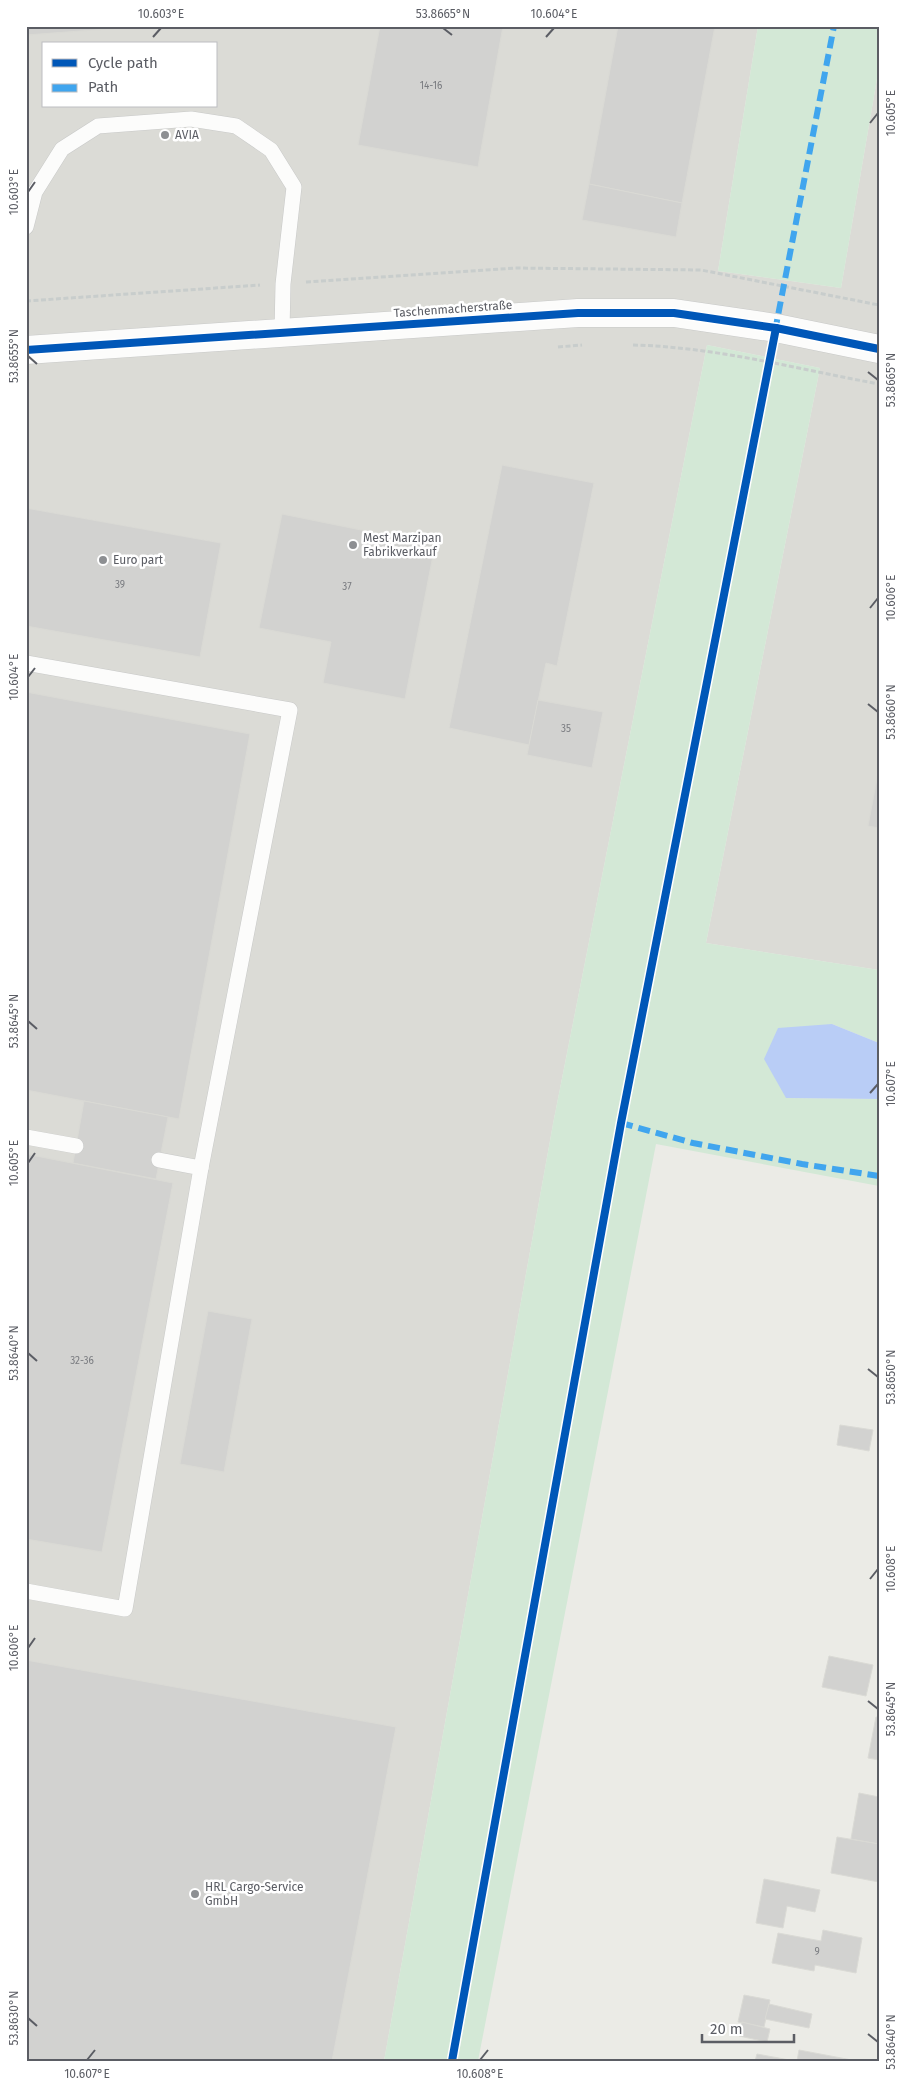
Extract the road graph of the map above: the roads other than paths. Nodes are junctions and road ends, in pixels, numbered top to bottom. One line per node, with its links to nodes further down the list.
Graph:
1 (26, 227): 2 (lane)
2 (282, 332): 3 (street, Taschenmacherstraße); 4 (street, Taschenmacherstraße)
3 (879, 348)
4 (26, 350)
5 (26, 663): 9 (lane)
6 (26, 1137): 7 (lane)
7 (76, 1146)
8 (159, 1160): 9 (lane)
9 (201, 1168): 10 (lane)
10 (26, 1591)

